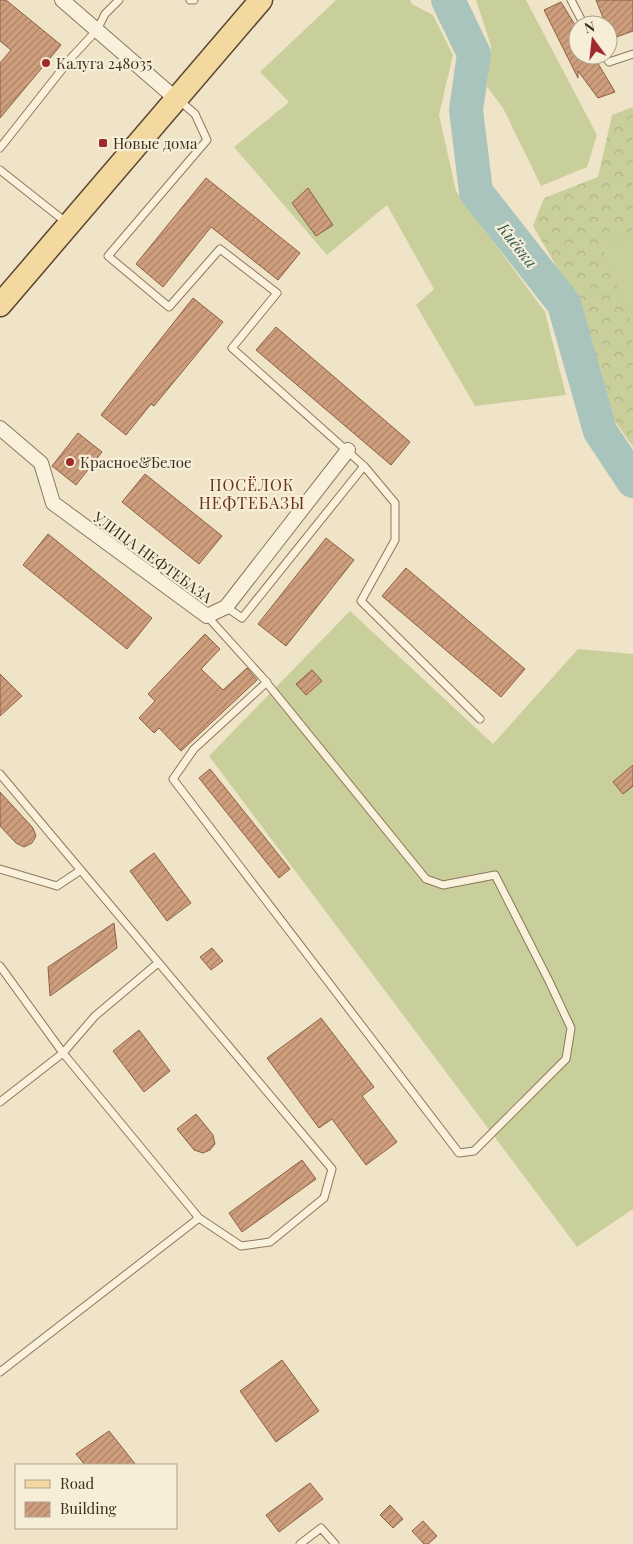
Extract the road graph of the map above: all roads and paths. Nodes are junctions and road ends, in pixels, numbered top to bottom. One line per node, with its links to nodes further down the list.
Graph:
1 (62, 0): 8 (street)
2 (119, 0): 8 (lane)
3 (190, 0): 4 (lane)
4 (194, 0)
5 (261, 0): 11 (main road)
6 (571, 0): 7 (lane)
7 (579, 15)
8 (97, 30): 11 (street); 12 (lane)
9 (633, 54): 10 (lane)
10 (618, 59)
11 (175, 98): 14 (main road); 17 (lane)
12 (0, 148)
13 (0, 170): 14 (lane)
14 (70, 225): 15 (main road)
15 (3, 297)
16 (0, 428): 20 (street, УЛИЦА НЕФТЕБАЗА)
17 (348, 450): 18 (lane); 19 (street, УЛИЦА НЕФТЕБАЗА)
18 (364, 466): 19 (lane); 22 (lane)
19 (226, 606): 20 (street, УЛИЦА НЕФТЕБАЗА)
20 (207, 616): 21 (lane)
21 (267, 682): 21 (lane)
22 (480, 719)
23 (0, 774): 25 (lane)
24 (0, 869): 25 (lane)
25 (81, 870): 26 (lane)
26 (158, 962): 28 (lane); 30 (lane)
27 (0, 966): 28 (lane)
28 (63, 1053): 29 (lane); 30 (lane)
29 (0, 1102)
30 (198, 1218): 31 (lane)
31 (0, 1372)
32 (300, 1544): 33 (lane)
33 (335, 1544)

